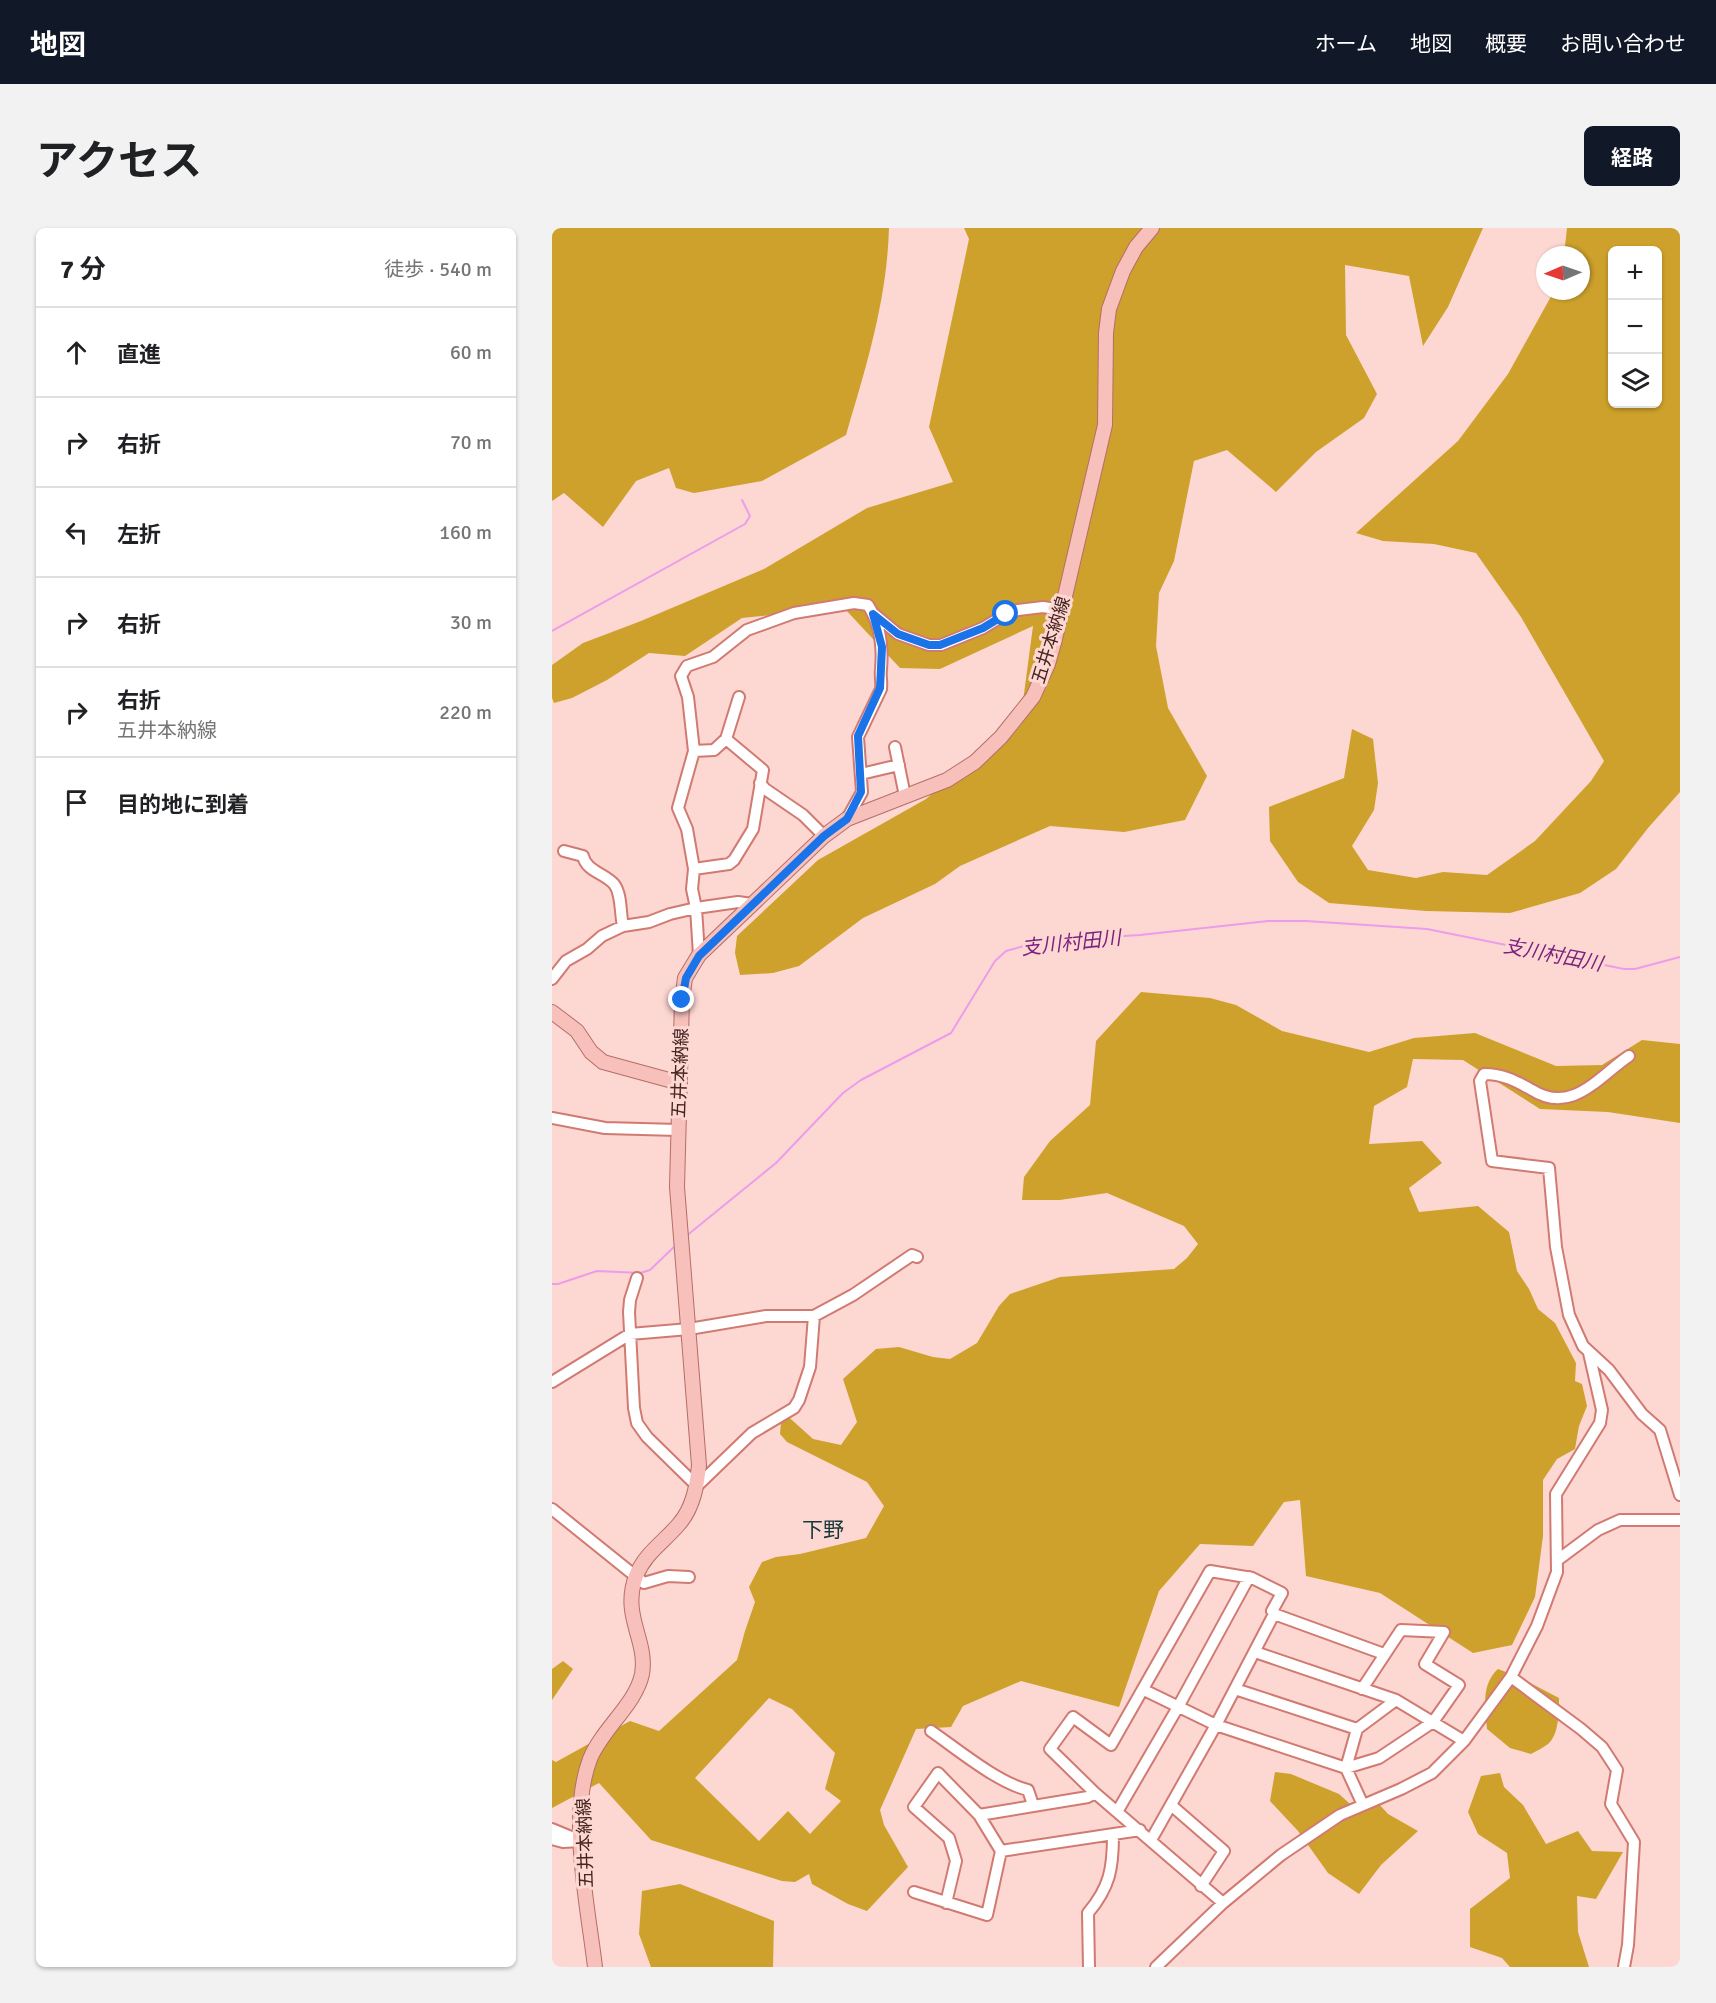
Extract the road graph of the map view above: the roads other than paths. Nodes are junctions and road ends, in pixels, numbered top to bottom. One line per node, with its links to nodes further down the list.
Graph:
1 (1152, 228): 2 (main road, 五井本納線)
2 (1062, 610): 3 (street); 11 (main road, 五井本納線)
3 (873, 614): 7 (street); 9 (street)
4 (739, 697): 5 (street)
5 (726, 739): 7 (street); 10 (street)
6 (895, 747): 8 (street)
7 (694, 750): 15 (street)
8 (899, 765): 9 (street); 11 (street)
9 (861, 774): 12 (street)
10 (760, 783): 13 (street); 15 (street)
11 (905, 796): 12 (main road, 五井本納線)
12 (847, 819): 13 (main road, 五井本納線)
13 (824, 836): 16 (main road, 五井本納線)
14 (564, 851): 18 (street)
15 (694, 868): 17 (street)
16 (752, 904): 17 (street); 19 (main road, 五井本納線)
17 (696, 908): 18 (street); 19 (street)
18 (623, 926): 20 (street)
19 (699, 956): 23 (main road, 五井本納線)
20 (552, 979)
21 (552, 1012): 23 (main road)
22 (1629, 1056): 31 (street)
23 (680, 1083): 25 (main road, 五井本納線)
24 (552, 1118): 25 (street)
25 (678, 1130): 29 (main road, 五井本納線)
26 (917, 1257): 28 (street)
27 (637, 1278): 30 (street)
28 (814, 1316): 29 (street); 33 (street)
29 (689, 1329): 30 (street); 33 (main road, 五井本納線)
30 (630, 1334): 32 (street); 33 (street)
31 (1589, 1353): 34 (street); 37 (street)
32 (552, 1382)
33 (697, 1486): 38 (main road, 五井本納線)
34 (1680, 1495)
35 (552, 1509): 38 (street)
36 (1680, 1520): 37 (street)
37 (1559, 1559): 44 (street)
38 (636, 1577): 39 (street); 67 (main road, 五井本納線)
39 (689, 1577)
40 (1249, 1577): 41 (street); 47 (street); 49 (street)
41 (1274, 1614): 42 (street); 43 (street)
42 (1255, 1652): 45 (street); 46 (street)
43 (1384, 1654): 46 (street); 50 (street)
44 (1511, 1677): 54 (street); 76 (street)
45 (1235, 1689): 51 (street); 52 (street)
46 (1362, 1689): 48 (street)
47 (1144, 1690): 49 (street); 56 (street)
48 (1396, 1700): 50 (street); 52 (street)
49 (1178, 1707): 51 (street); 60 (street)
50 (1433, 1722): 54 (street); 55 (street)
51 (1216, 1725): 55 (street); 58 (street)
52 (1357, 1729): 55 (street)
53 (931, 1731): 57 (street)
54 (1464, 1741): 59 (street)
55 (1346, 1768): 59 (street)
56 (1095, 1793): 57 (street); 60 (street)
57 (1033, 1805): 61 (street)
58 (1172, 1805): 66 (street); 69 (street)
59 (1363, 1805): 72 (street)
60 (1118, 1812): 63 (street)
61 (979, 1815): 68 (street); 71 (street)
62 (552, 1829): 67 (street)
63 (1140, 1830): 64 (street); 66 (street)
64 (1113, 1835): 68 (street); 74 (street)
65 (552, 1839): 67 (street)
66 (1151, 1840): 69 (street)
67 (581, 1841): 73 (main road, 五井本納線)
68 (1001, 1851): 71 (street)
69 (1201, 1886): 72 (street)
70 (914, 1892): 71 (street)
71 (946, 1903)
72 (1223, 1903): 75 (street)
73 (595, 1967)
74 (1089, 1967)
75 (1156, 1967)
76 (1623, 1967)

